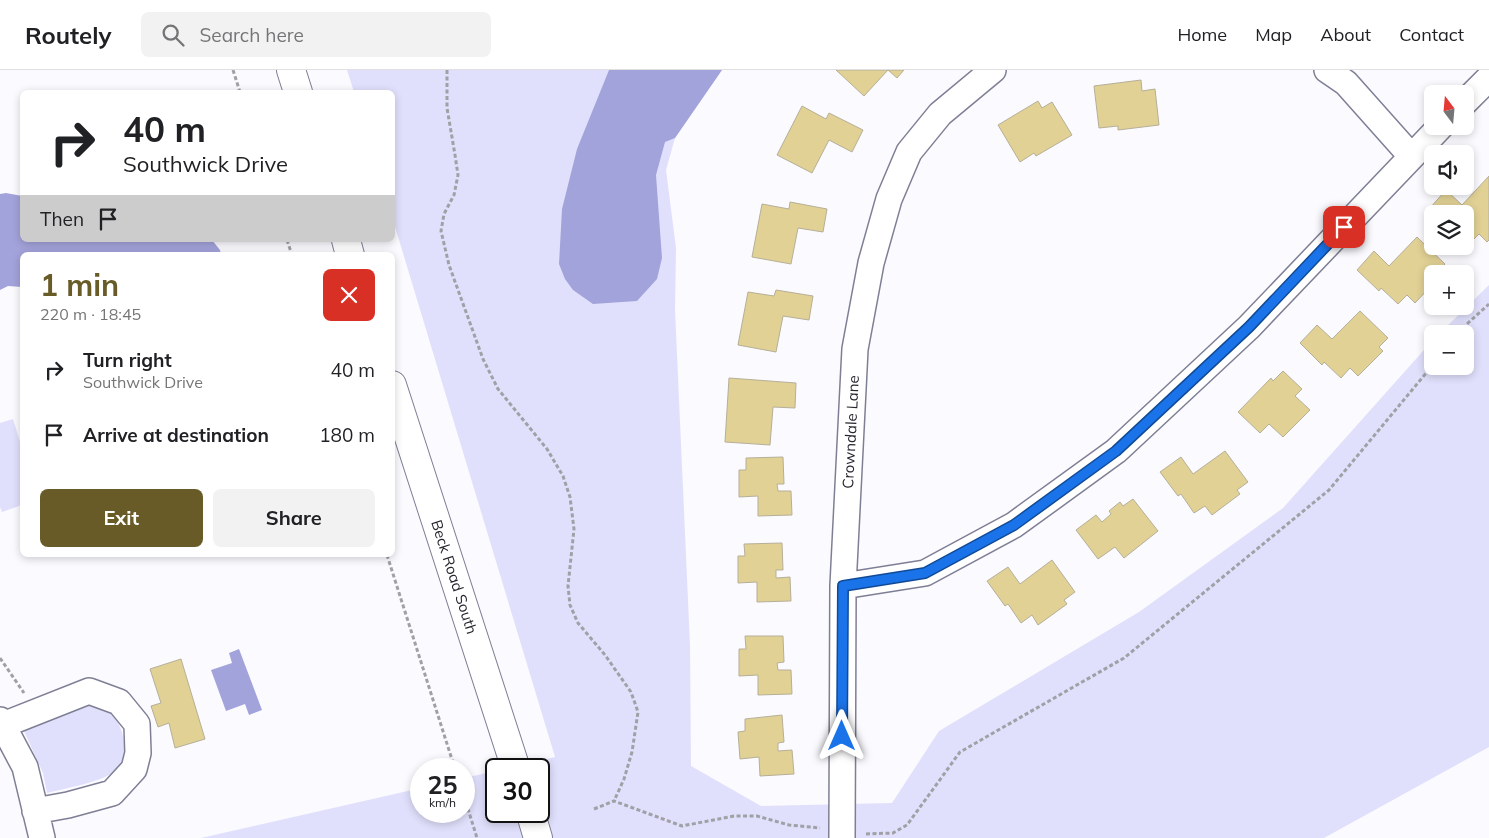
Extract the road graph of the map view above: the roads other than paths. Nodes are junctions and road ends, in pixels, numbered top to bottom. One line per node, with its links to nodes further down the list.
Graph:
1 (291, 70): 5 (main road)
2 (993, 70): 10 (street, Crowndale Lane)
3 (1327, 70): 8 (street)
4 (1489, 78): 6 (street)
5 (297, 90)
6 (1474, 93)
7 (1432, 135): 8 (street)
8 (1411, 156): 10 (street)
9 (395, 394): 12 (main road, Beck Road South)
10 (843, 586): 15 (street, Crowndale Lane)
11 (1, 723): 13 (street); 13 (street)
12 (512, 758)
13 (35, 811): 16 (street)
14 (534, 823): 17 (main road)
15 (842, 834)
16 (42, 838)
17 (538, 838)

